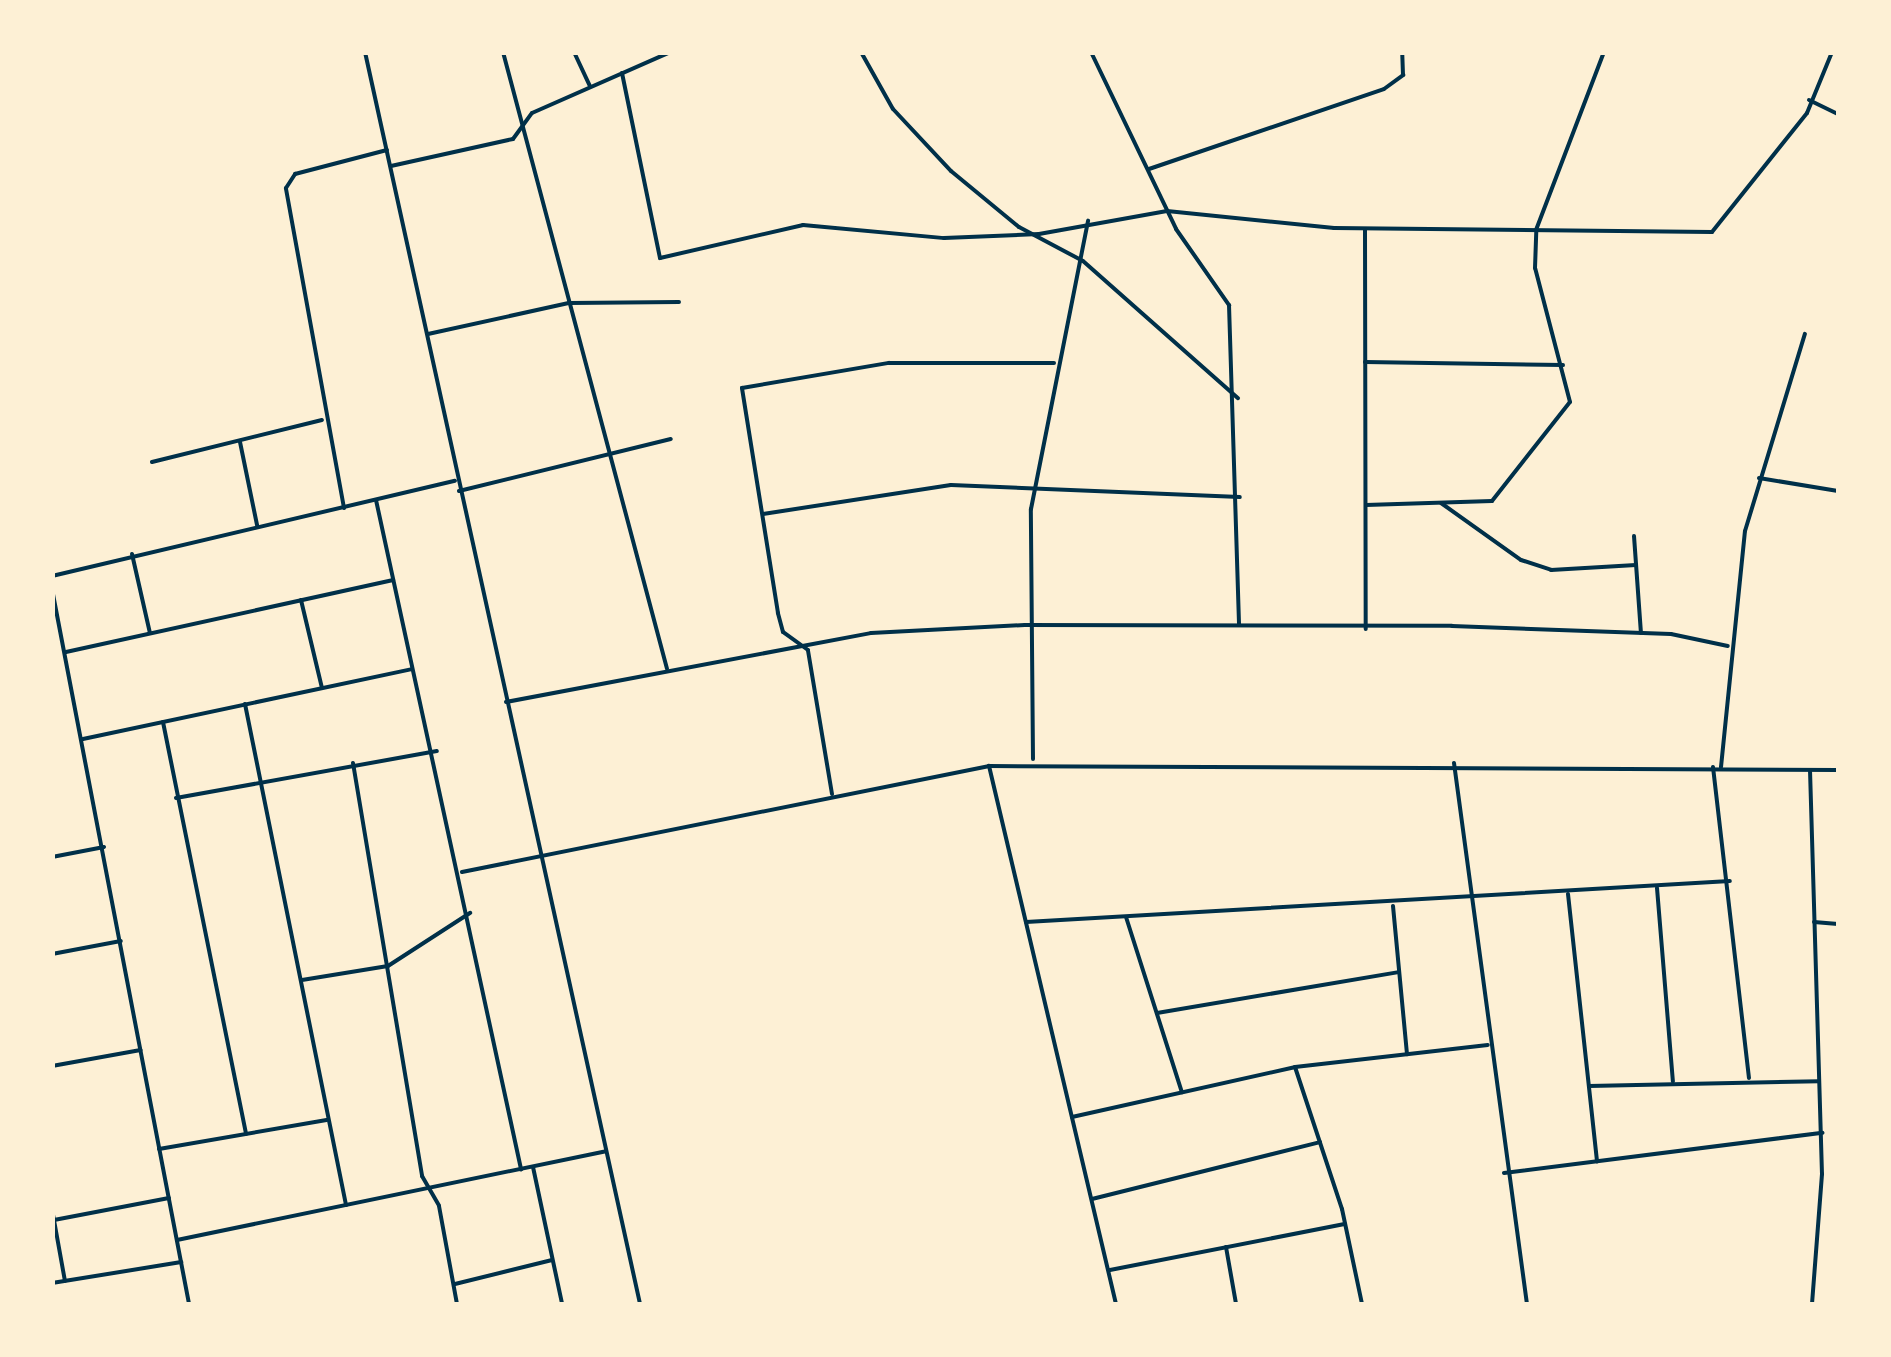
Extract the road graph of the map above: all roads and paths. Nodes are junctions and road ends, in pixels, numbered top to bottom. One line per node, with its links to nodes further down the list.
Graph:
1 (365, 52): 17 (street)
2 (503, 52): 16 (street)
3 (574, 52): 13 (street)
4 (658, 52): 11 (street)
5 (670, 52): 11 (street)
6 (861, 52): 24 (street)
7 (1091, 52): 19 (street)
8 (1402, 52): 19 (street)
9 (1604, 52): 23 (street)
10 (1832, 52): 14 (street)
11 (652, 59): 12 (street)
12 (622, 73): 13 (street); 24 (street)
13 (590, 87): 16 (street)
14 (1808, 100): 15 (street); 23 (street)
15 (1838, 114)
16 (523, 128): 18 (street); 27 (street)
17 (387, 150): 18 (street); 34 (street)
18 (391, 166): 28 (street)
19 (1148, 169): 20 (street)
20 (1167, 212): 21 (street); 22 (street); 33 (street)
21 (1088, 221): 24 (street); 25 (street)
22 (1365, 229): 23 (street); 30 (street)
23 (1536, 230): 32 (street)
24 (1040, 234): 25 (street)
25 (1083, 261): 31 (street); 33 (street)
26 (679, 302): 27 (street)
27 (570, 304): 28 (street); 37 (street)
28 (426, 334): 40 (street)
29 (1805, 334): 39 (street)
30 (1365, 362): 32 (street); 47 (street)
31 (1054, 363): 41 (street); 49 (street)
32 (1564, 365): 46 (street)
33 (1238, 398): 44 (street)
34 (322, 420): 36 (street); 48 (street)
35 (671, 439): 37 (street)
36 (240, 442): 38 (street); 50 (street)
37 (604, 456): 42 (street); 67 (street)
38 (152, 462)
39 (1758, 478): 43 (street); 63 (street)
40 (457, 481): 42 (street); 45 (street)
41 (1034, 486): 44 (street); 49 (street); 58 (street)
42 (459, 491): 69 (street)
43 (1838, 491)
44 (1240, 497): 59 (street)
45 (376, 500): 48 (street); 55 (street)
46 (1441, 503): 47 (street); 53 (street)
47 (1366, 505): 60 (street)
48 (344, 508): 50 (street)
49 (761, 514): 64 (street)
50 (257, 527): 52 (street)
51 (1634, 536): 53 (street)
52 (132, 554): 54 (street); 61 (street)
53 (1636, 565): 62 (street)
54 (53, 575)
55 (392, 580): 57 (street); 66 (street)
56 (52, 589): 65 (street)
57 (301, 600): 61 (street); 68 (street)
58 (1035, 626): 59 (street); 64 (street); 74 (street)
59 (1238, 627): 60 (street)
60 (1366, 630): 62 (street)
61 (150, 634): 65 (street)
62 (1641, 634): 63 (street)
63 (1728, 646): 79 (street)
64 (808, 650): 67 (street); 83 (street)
65 (66, 652): 72 (street)
66 (412, 669): 68 (street); 73 (street)
67 (668, 670): 69 (street)
68 (322, 688): 70 (street)
69 (504, 702): 86 (street)
70 (245, 704): 71 (street); 82 (street)
71 (162, 722): 72 (street); 84 (street)
72 (83, 739): 85 (street)
73 (437, 750): 75 (street); 88 (street)
74 (1032, 760): 76 (street); 77 (street)
75 (352, 763): 82 (street); 101 (street)
76 (1454, 763): 78 (street); 92 (street)
77 (989, 766): 83 (street); 96 (street)
78 (1713, 767): 79 (street); 89 (street)
79 (1721, 768): 80 (street)
80 (1810, 770): 81 (street); 97 (street)
81 (1838, 770)
82 (263, 779): 84 (street); 103 (street)
83 (832, 794): 86 (street)
84 (176, 798): 118 (street)
85 (104, 848): 87 (street); 99 (street)
86 (544, 854): 88 (street); 121 (street)
87 (52, 857)
88 (462, 872): 94 (street)
89 (1730, 881): 90 (street); 110 (street)
90 (1657, 888): 91 (street); 111 (street)
91 (1568, 894): 92 (street); 113 (street)
92 (1471, 902): 93 (street); 105 (street)
93 (1393, 906): 95 (street); 102 (street)
94 (470, 914): 101 (street); 124 (street)
95 (1126, 917): 96 (street); 104 (street)
96 (1026, 922): 115 (street)
97 (1814, 922): 98 (street); 112 (street)
98 (1838, 924)
99 (121, 940): 100 (street); 106 (street)
100 (52, 954)
101 (388, 966): 103 (street); 126 (street)
102 (1399, 972): 104 (street); 107 (street)
103 (302, 980): 116 (street)
104 (1157, 1012): 114 (street)
105 (1488, 1045): 107 (street); 125 (street)
106 (142, 1050): 108 (street); 120 (street)
107 (1407, 1054): 109 (street)
108 (52, 1066)
109 (1295, 1067): 114 (street); 119 (street)
110 (1749, 1078): 111 (street); 112 (street)
111 (1673, 1081): 113 (street)
112 (1818, 1081): 117 (street)
113 (1589, 1086): 122 (street)
114 (1182, 1092): 115 (street)
115 (1072, 1117): 128 (street)
116 (329, 1120): 118 (street); 129 (street)
117 (1822, 1133): 122 (street); 149 (street)
118 (246, 1134): 120 (street)
119 (1320, 1142): 128 (street); 132 (street)
120 (160, 1149): 127 (street)
121 (606, 1151): 123 (street); 144 (street)
122 (1598, 1161): 125 (street)
123 (532, 1167): 124 (street); 135 (street)
124 (521, 1169): 126 (street)
125 (1504, 1173): 148 (street)
126 (433, 1190): 129 (street); 140 (street)
127 (169, 1198): 131 (street); 133 (street)
128 (1092, 1199): 137 (street)
129 (346, 1206): 133 (street)
130 (52, 1209): 131 (street)
131 (54, 1220): 138 (street)
132 (1345, 1224): 134 (street); 147 (street)
133 (177, 1240): 136 (street)
134 (1226, 1247): 137 (street); 146 (street)
135 (552, 1260): 140 (street); 143 (street)
136 (181, 1262): 138 (street); 141 (street)
137 (1108, 1270): 145 (street)
138 (64, 1281): 139 (street)
139 (52, 1283)
140 (454, 1284): 142 (street)
141 (189, 1304)
142 (457, 1304)
143 (562, 1304)
144 (640, 1304)
145 (1116, 1304)
146 (1236, 1304)
147 (1362, 1304)
148 (1526, 1304)
149 (1812, 1304)

